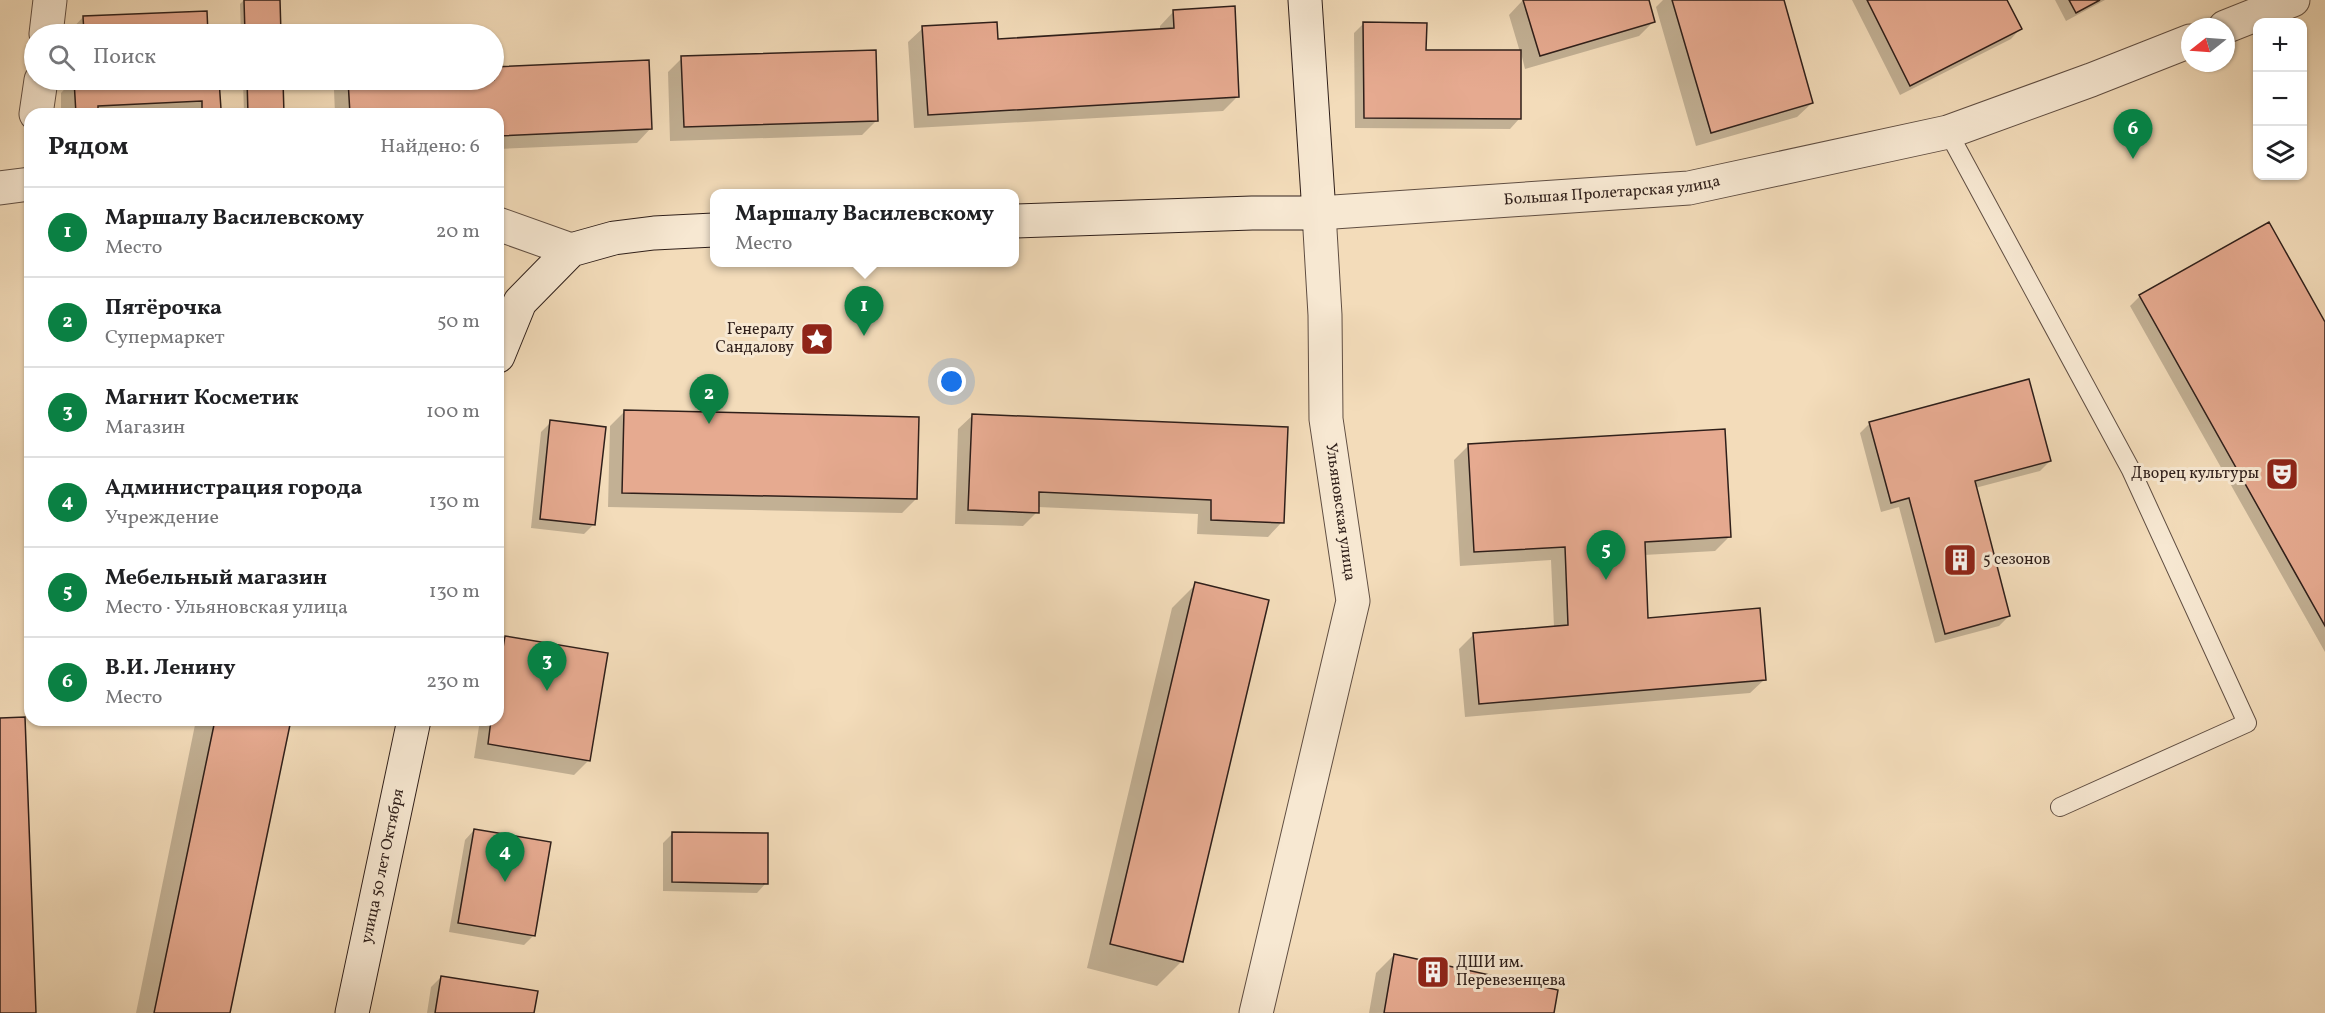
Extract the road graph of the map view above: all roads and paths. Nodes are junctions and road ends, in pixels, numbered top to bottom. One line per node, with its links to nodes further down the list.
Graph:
1 (50, 0): 5 (street)
2 (1305, 0): 10 (street, Ульяновская улица)
3 (2293, 0): 4 (street)
4 (2235, 23)
5 (47, 24)
6 (2181, 44): 9 (street, Большая Пролетарская улица)
7 (39, 90): 8 (street)
8 (37, 108)
9 (1948, 132): 10 (street, Большая Пролетарская улица); 17 (lane)
10 (1319, 213): 11 (street, Большая Пролетарская улица); 19 (street, Ульяновская улица)
11 (1019, 221)
12 (504, 226): 14 (street)
13 (710, 231): 14 (street)
14 (571, 250): 15 (street)
15 (504, 341)
16 (413, 726): 18 (street, улица 50 лет Октября)
17 (2060, 807)
18 (352, 1013)
19 (1256, 1013)

